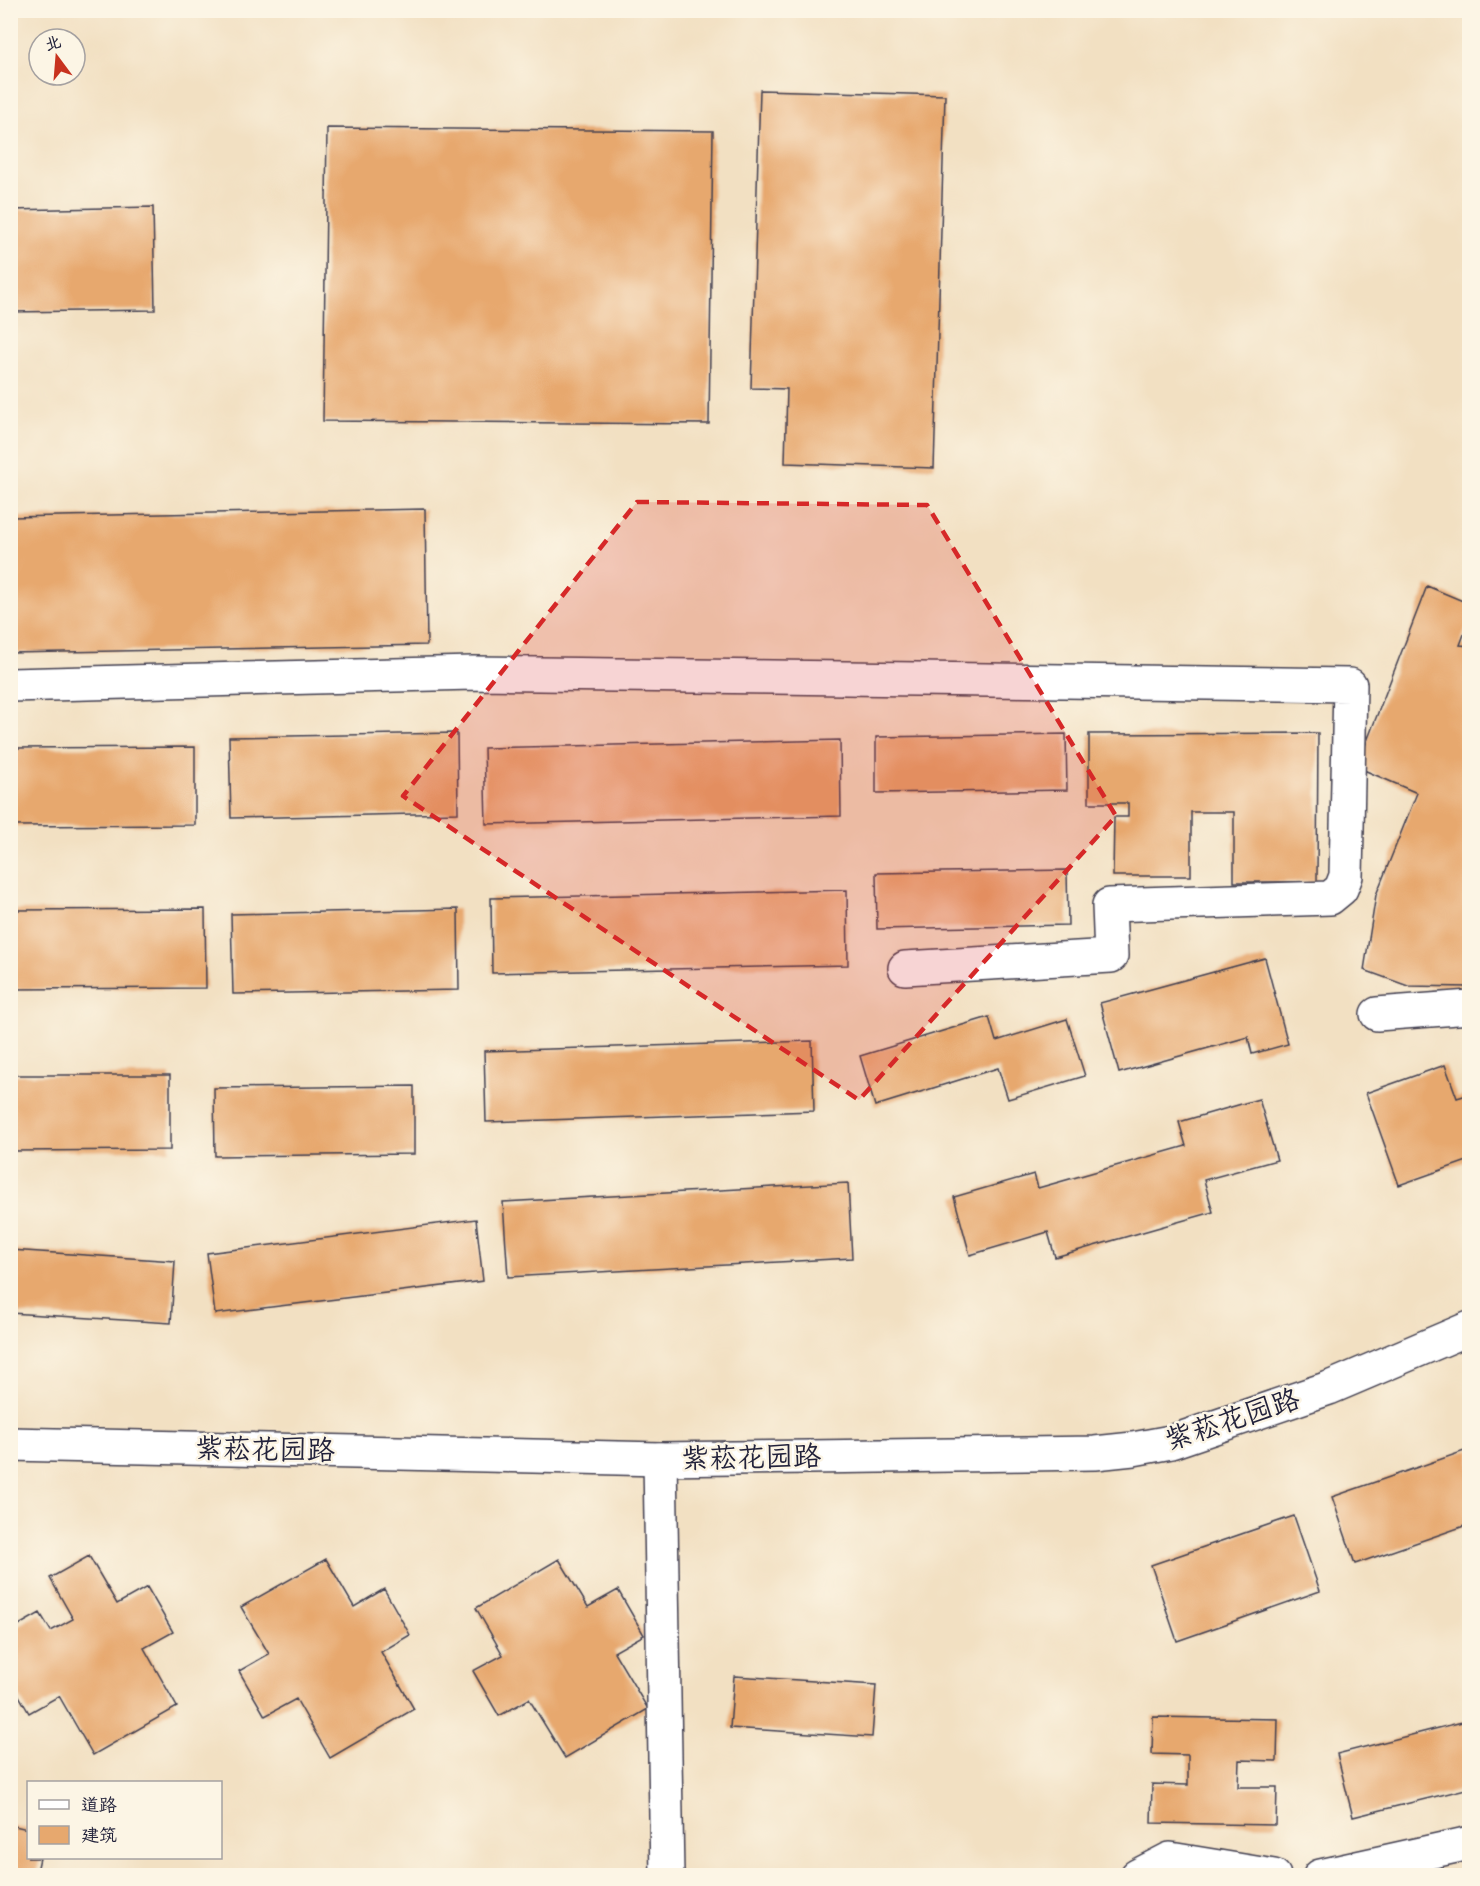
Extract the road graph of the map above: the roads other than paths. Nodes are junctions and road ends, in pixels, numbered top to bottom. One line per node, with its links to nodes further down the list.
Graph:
1 (10, 685): 2 (street)
2 (905, 968)
3 (1470, 1007): 4 (street)
4 (1377, 1014)
5 (1470, 1328): 7 (street, 紫菘花园路)
6 (10, 1444): 7 (street, 紫菘花园路)
7 (660, 1459): 9 (street)
8 (1470, 1843): 12 (street)
9 (667, 1875)
10 (1137, 1875): 11 (street)
11 (1274, 1875)
12 (1320, 1875)

